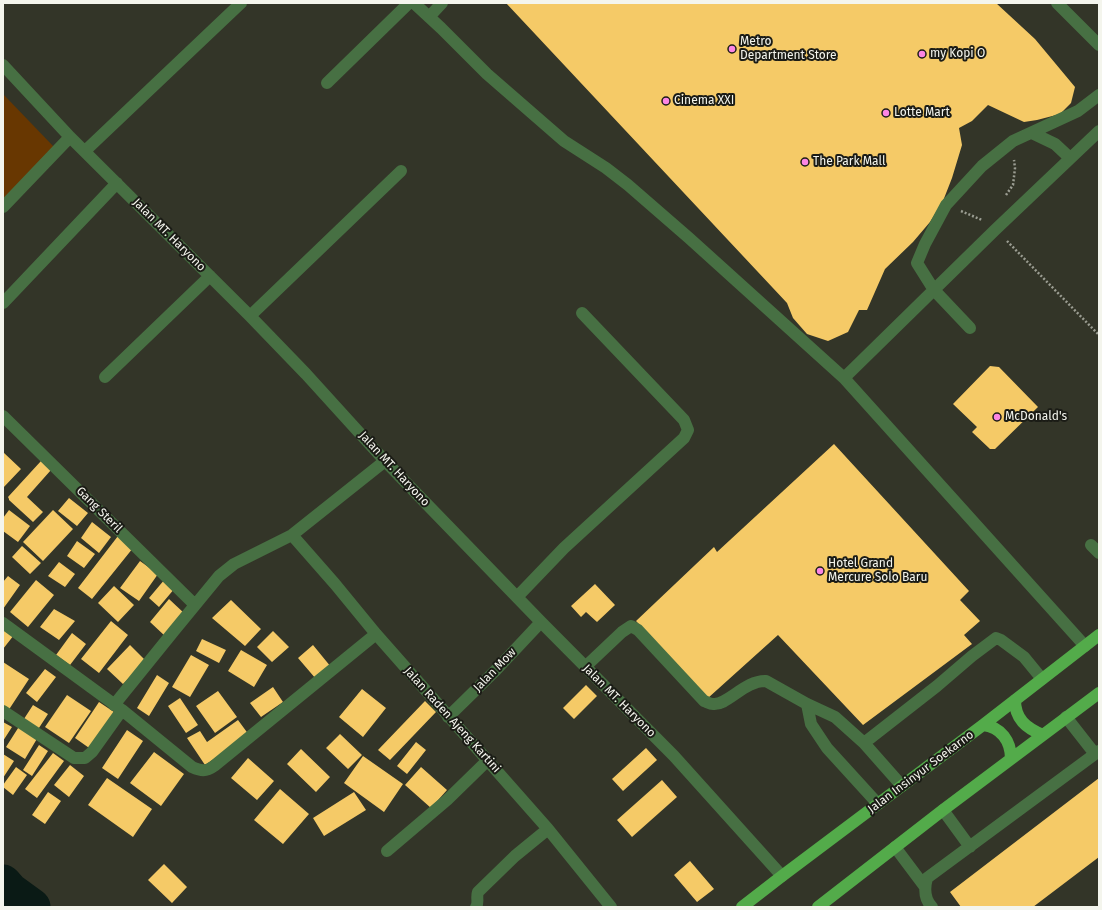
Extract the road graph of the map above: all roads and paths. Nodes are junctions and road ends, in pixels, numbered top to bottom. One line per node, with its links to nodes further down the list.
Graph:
1 (242, 3): 15 (street)
2 (409, 3): 9 (street)
3 (414, 3): 6 (street)
4 (442, 3): 6 (street)
5 (1057, 3): 7 (street)
6 (429, 17): 31 (street)
7 (1099, 45)
8 (3, 65): 13 (street, Jalan MT. Haryono)
9 (326, 83)
10 (1099, 96): 12 (street)
11 (1099, 131): 16 (street)
12 (1032, 133): 14 (street); 16 (street)
13 (70, 137): 15 (street, Jalan MT. Haryono); 21 (street)
14 (1013, 141): 19 (path); 20 (street)
15 (85, 151): 18 (street, Jalan MT. Haryono)
16 (1070, 158): 22 (street)
17 (401, 171): 27 (street)
18 (117, 183): 23 (street, Jalan MT. Haryono); 25 (street)
19 (1002, 200)
20 (946, 205): 22 (path); 24 (street)
21 (3, 207)
22 (996, 230): 24 (street); 29 (path)
23 (210, 276): 27 (street, Jalan MT. Haryono); 30 (street)
24 (934, 290): 28 (street); 31 (street)
25 (3, 303)
26 (582, 313): 35 (street)
27 (250, 316): 33 (street, Jalan MT. Haryono)
28 (970, 328)
29 (1099, 335)
30 (105, 377)
31 (844, 378): 41 (street)
32 (3, 416): 36 (street, Gang Steril)
33 (385, 461): 34 (street); 35 (street, Jalan MT. Haryono)
34 (292, 535): 36 (street); 39 (street, Jalan Raden Ajeng Kartini)
35 (517, 597): 37 (street, Jalan MT. Haryono)
36 (195, 605): 47 (street)
37 (541, 622): 42 (street, Jalan MT. Haryono); 49 (street, Jalan Mow)
38 (3, 623): 47 (street)
39 (376, 634): 47 (street); 49 (street, Jalan Raden Ajeng Kartini)
40 (1099, 635): 41 (main road, Jalan Insinyur Soekarno)
41 (1085, 646): 43 (main road, Jalan Insinyur Soekarno)
42 (585, 667): 46 (street); 64 (street, Jalan MT. Haryono)
43 (1042, 679): 45 (main road, Jalan Insinyur Soekarno); 53 (street)
44 (1099, 693): 50 (main road)
45 (1015, 700): 51 (main road, Jalan Insinyur Soekarno); 52 (main road)
46 (808, 704): 53 (street); 58 (street)
47 (118, 708): 48 (street)
48 (3, 711)
49 (448, 717): 56 (street, Jalan Raden Ajeng Kartini)
50 (1066, 717): 52 (main road); 54 (street)
51 (983, 725): 55 (main road); 57 (main road, Jalan Insinyur Soekarno)
52 (1043, 735): 55 (main road)
53 (864, 743): 57 (street)
54 (1097, 753): 62 (street)
55 (1011, 759): 59 (main road)
56 (488, 760): 60 (street, Jalan Raden Ajeng Kartini); 63 (street)
57 (902, 786): 58 (main road, Jalan Insinyur Soekarno)
58 (878, 804): 64 (main road, Jalan Insinyur Soekarno)
59 (943, 810): 61 (main road); 62 (street)
60 (548, 829): 66 (street); 67 (street, Jalan Raden Ajeng Kartini)
61 (895, 847): 65 (street); 69 (main road)
62 (970, 847): 65 (street)
63 (387, 851)
64 (782, 876): 68 (main road, Jalan Insinyur Soekarno)
65 (925, 887): 70 (street)
66 (476, 907)
67 (611, 907)
68 (742, 907)
69 (818, 907)
70 (932, 907)

